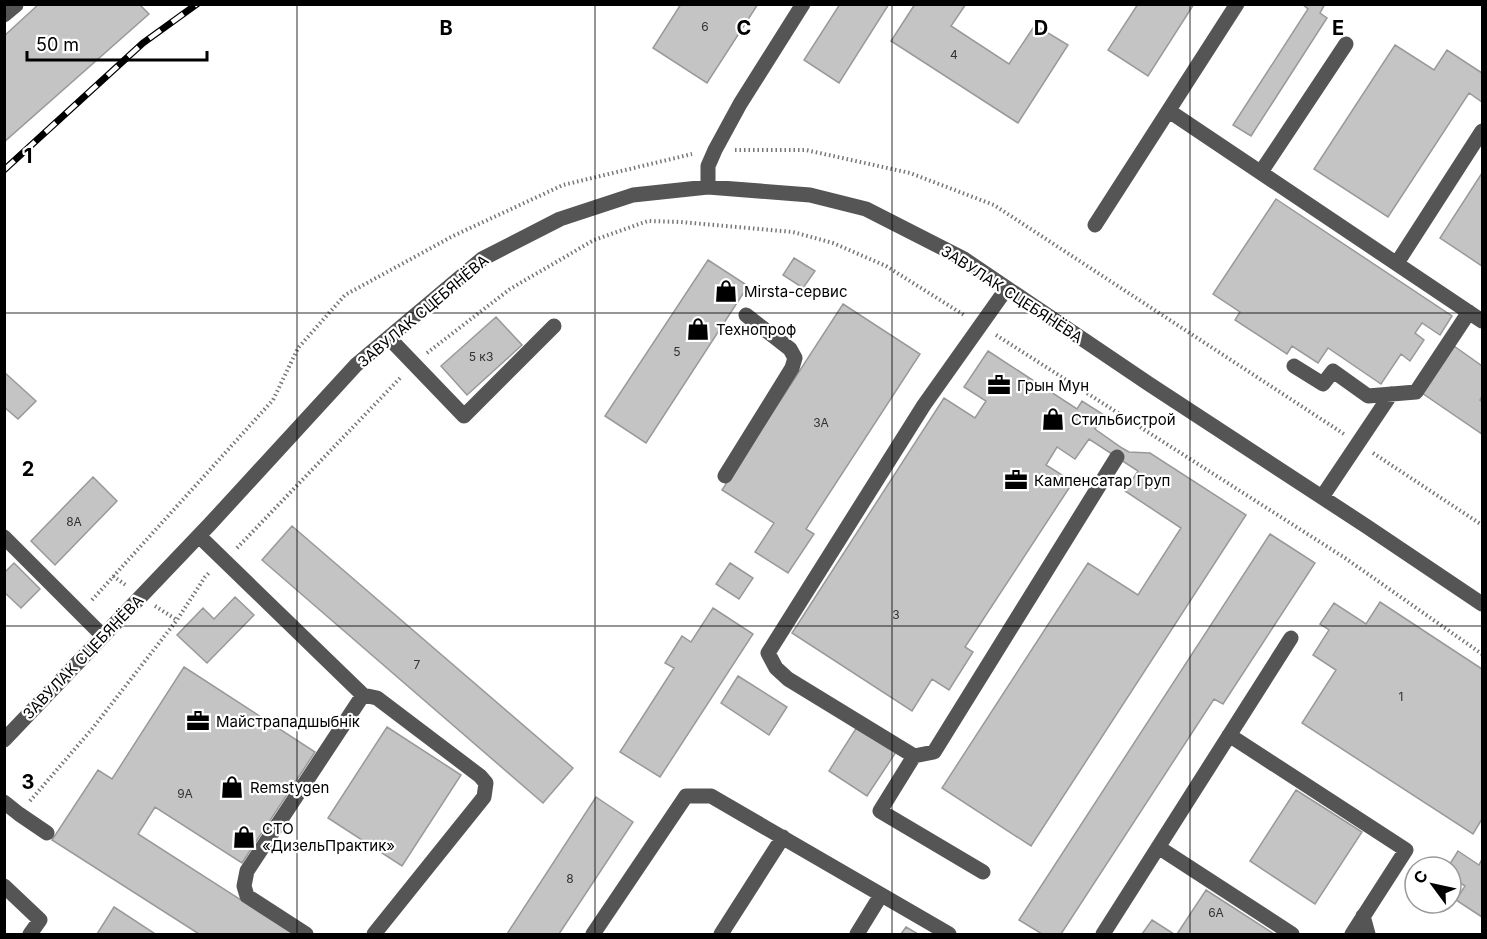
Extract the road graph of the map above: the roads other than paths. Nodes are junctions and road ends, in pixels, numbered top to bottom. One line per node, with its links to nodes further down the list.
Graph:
1 (802, 4): 9 (street)
2 (1237, 4): 6 (street)
3 (16, 5): 4 (street)
4 (4, 15)
5 (1346, 44): 8 (street)
6 (1169, 111): 8 (street); 10 (street)
7 (1482, 131): 11 (street)
8 (1261, 172): 11 (street)
9 (708, 187): 12 (street, ЗАВУЛАК СЦЕБЯНЁВА); 17 (street, ЗАВУЛАК СЦЕБЯНЁВА)
10 (1095, 225)
11 (1397, 263): 13 (street)
12 (1007, 288): 22 (street, ЗАВУЛАК СЦЕБЯНЁВА); 31 (street)
13 (1469, 312): 15 (street); 19 (street)
14 (746, 315): 21 (street)
15 (1482, 321)
16 (554, 327): 17 (street)
17 (389, 338): 23 (street, ЗАВУЛАК СЦЕБЯНЁВА)
18 (1294, 366): 19 (street)
19 (1391, 394): 22 (street)
20 (1118, 457): 31 (street)
21 (725, 476)
22 (1322, 497): 25 (street, ЗАВУЛАК СЦЕБЯНЁВА)
23 (199, 536): 26 (street, ЗАВУЛАК СЦЕБЯНЁВА); 28 (street)
24 (4, 537): 26 (street)
25 (1482, 604)
26 (103, 636): 30 (street, ЗАВУЛАК СЦЕБЯНЁВА)
27 (1291, 638): 29 (street)
28 (363, 695): 41 (street); 42 (street)
29 (1229, 735): 35 (street); 39 (street)
30 (4, 740)
31 (914, 756): 36 (street)
32 (4, 802): 33 (street)
33 (47, 833)
34 (783, 837): 38 (street); 43 (street); 44 (street)
35 (1158, 847): 47 (street); 48 (street)
36 (983, 872)
37 (4, 886): 40 (street)
38 (880, 895): 45 (street); 46 (street)
39 (1363, 916): 49 (street); 50 (street)
40 (30, 934)
41 (306, 934)
42 (374, 934)
43 (593, 934)
44 (721, 934)
45 (857, 934)
46 (948, 934)
47 (1103, 934)
48 (1292, 934)
49 (1352, 934)
50 (1368, 934)

